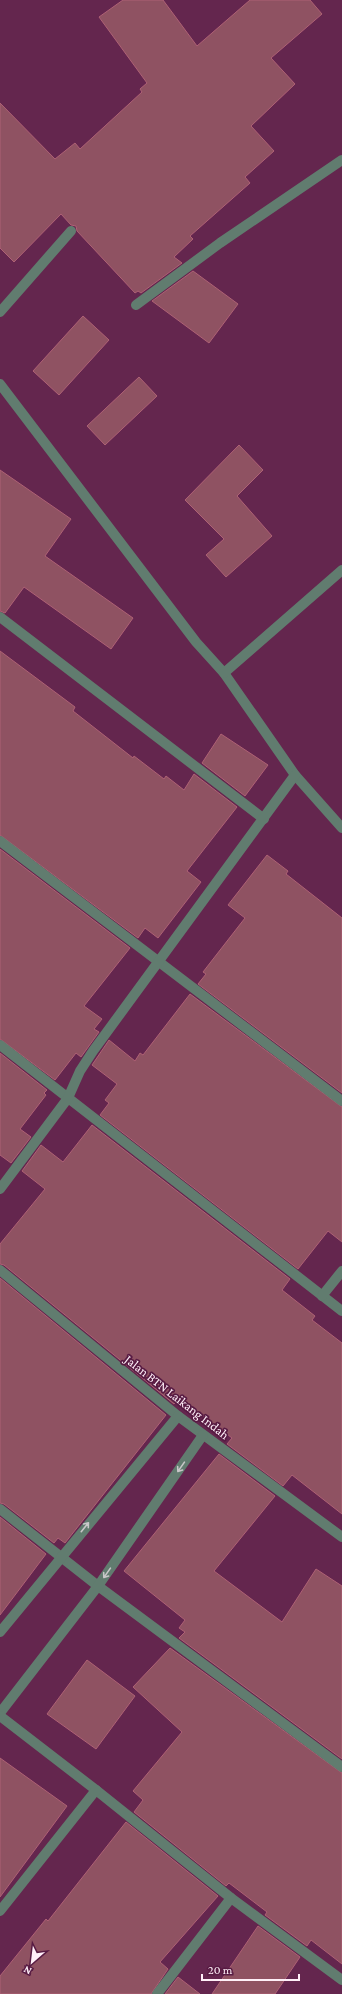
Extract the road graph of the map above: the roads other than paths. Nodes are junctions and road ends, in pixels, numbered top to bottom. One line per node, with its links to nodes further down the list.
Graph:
1 (342, 160): 3 (street)
2 (71, 231): 4 (street)
3 (136, 305)
4 (0, 312)
5 (0, 384): 8 (street)
6 (342, 570): 8 (street)
7 (0, 617): 10 (street)
8 (224, 673): 9 (street)
9 (295, 775): 10 (street); 11 (street)
10 (264, 819): 13 (street)
11 (342, 828)
12 (0, 841): 13 (street)
13 (158, 960): 15 (street); 16 (street)
14 (0, 1045): 15 (street)
15 (68, 1098): 17 (street); 20 (street)
16 (342, 1101)
17 (0, 1188)
18 (0, 1270): 22 (street, Jalan BTN Laikang Indah)
19 (342, 1271): 20 (street)
20 (322, 1296): 21 (street)
21 (342, 1311)
22 (178, 1416): 23 (street, Jalan BTN Laikang Indah); 26 (street, one-way to 22)
23 (204, 1435): 25 (street, Jalan BTN Laikang Indah); 27 (street, one-way to 27)
24 (0, 1509): 26 (street)
25 (342, 1537)
26 (61, 1557): 27 (street); 28 (street)
27 (98, 1586): 29 (street); 30 (street)
28 (0, 1632)
29 (0, 1715): 31 (street)
30 (342, 1767)
31 (96, 1790): 32 (street); 33 (street)
32 (231, 1898): 34 (street); 35 (street)
33 (0, 1911)
34 (342, 1980)
35 (157, 1994)

